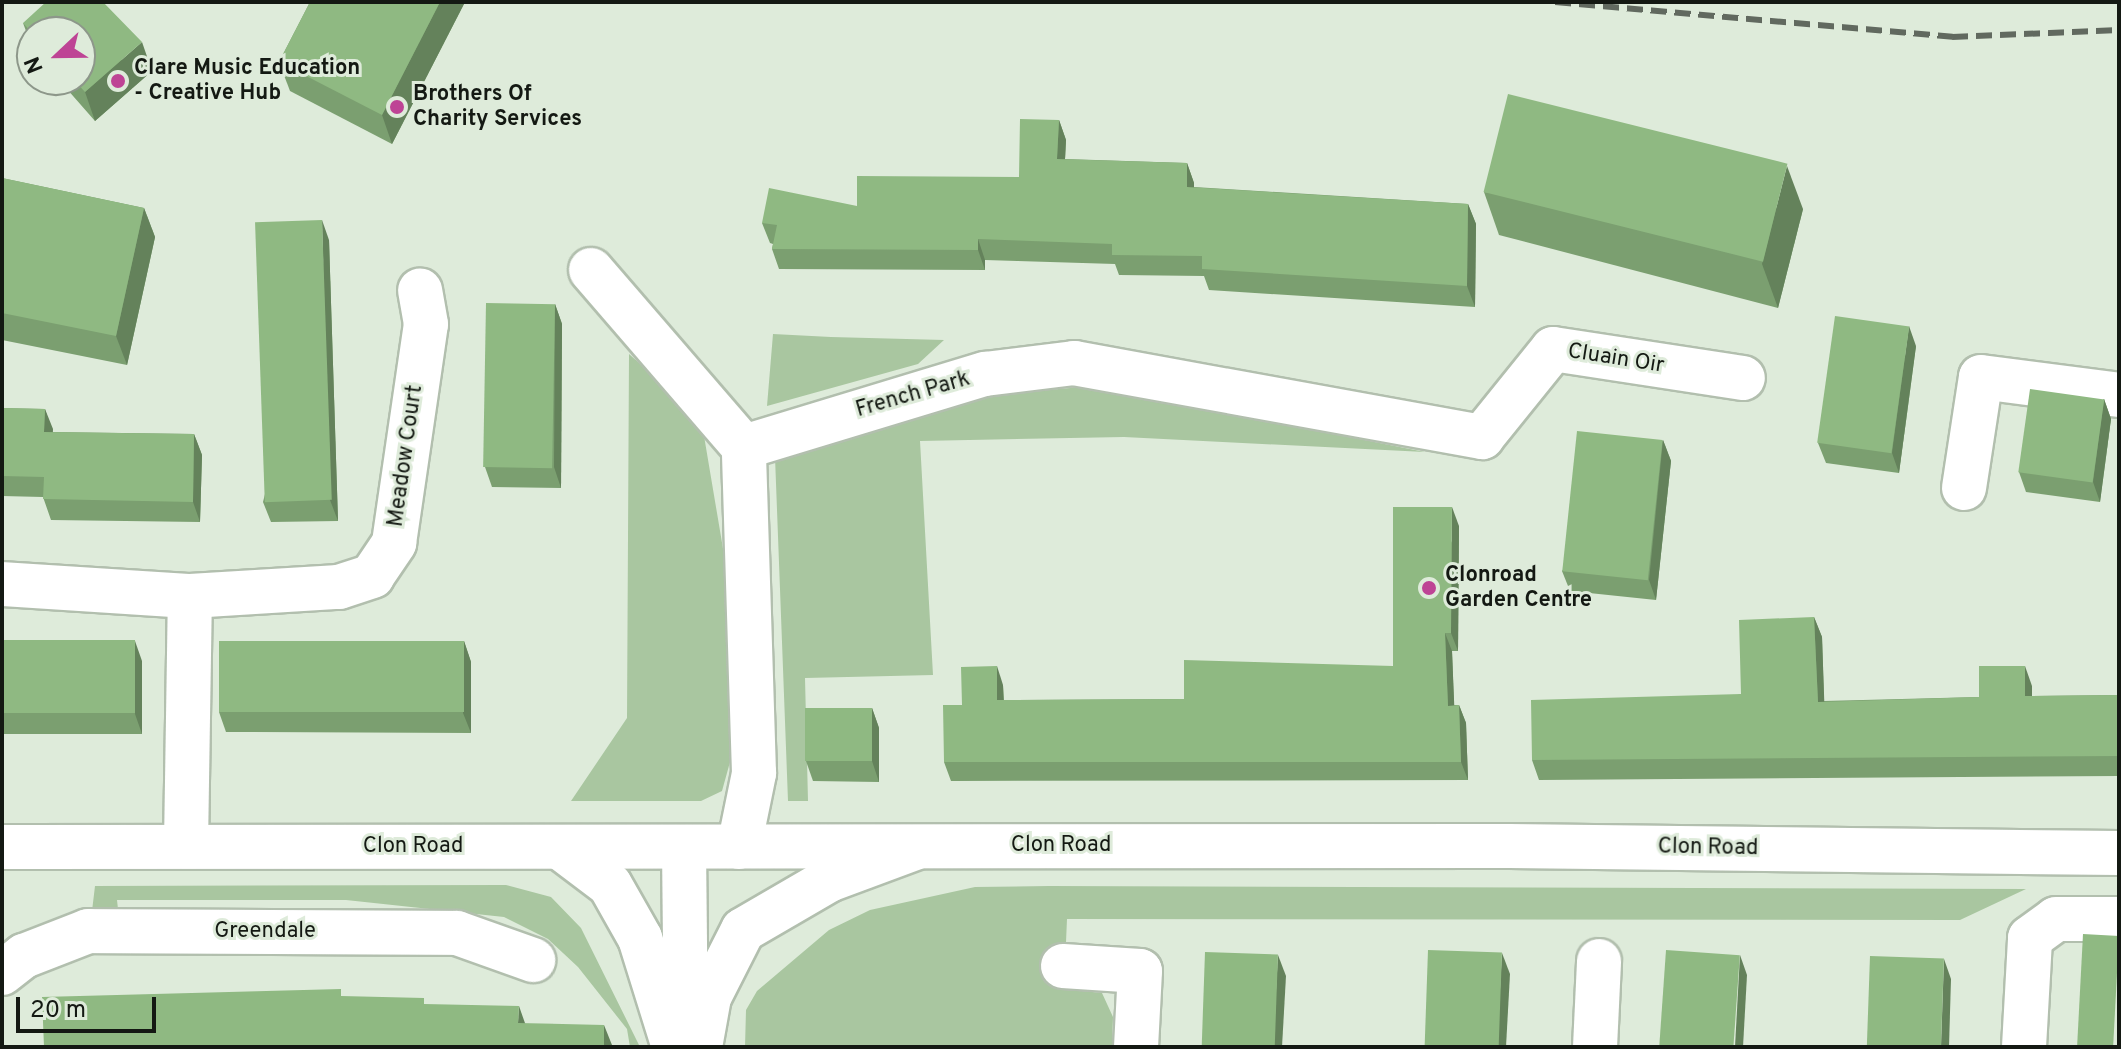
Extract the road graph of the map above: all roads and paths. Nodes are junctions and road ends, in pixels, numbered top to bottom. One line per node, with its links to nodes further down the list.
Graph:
1 (591, 270): 6 (street)
2 (420, 291): 9 (street, Meadow Court)
3 (1743, 378): 5 (street, Cluain Oir)
4 (2119, 395): 7 (street)
5 (1482, 437): 6 (street, French Park)
6 (744, 447): 13 (street)
7 (1964, 488)
8 (2, 584): 9 (street, Meadow Court)
9 (190, 596): 10 (street)
10 (186, 845): 11 (street, Clon Road); 15 (street, Clon Road)
11 (2, 847)
12 (684, 847): 13 (street, Clon Road); 15 (street, Clon Road); 23 (street)
13 (739, 847): 14 (street, Clon Road)
14 (917, 847): 16 (street, Clon Road); 24 (street)
15 (561, 848): 22 (street)
16 (2119, 853)
17 (2119, 919): 27 (street)
18 (533, 960): 21 (street, Greendale)
19 (1599, 961): 26 (street)
20 (1063, 966): 25 (street)
21 (2, 973)
22 (674, 1047)
23 (687, 1047)
24 (700, 1047)
25 (1136, 1047)
26 (1595, 1047)
27 (2024, 1047)

